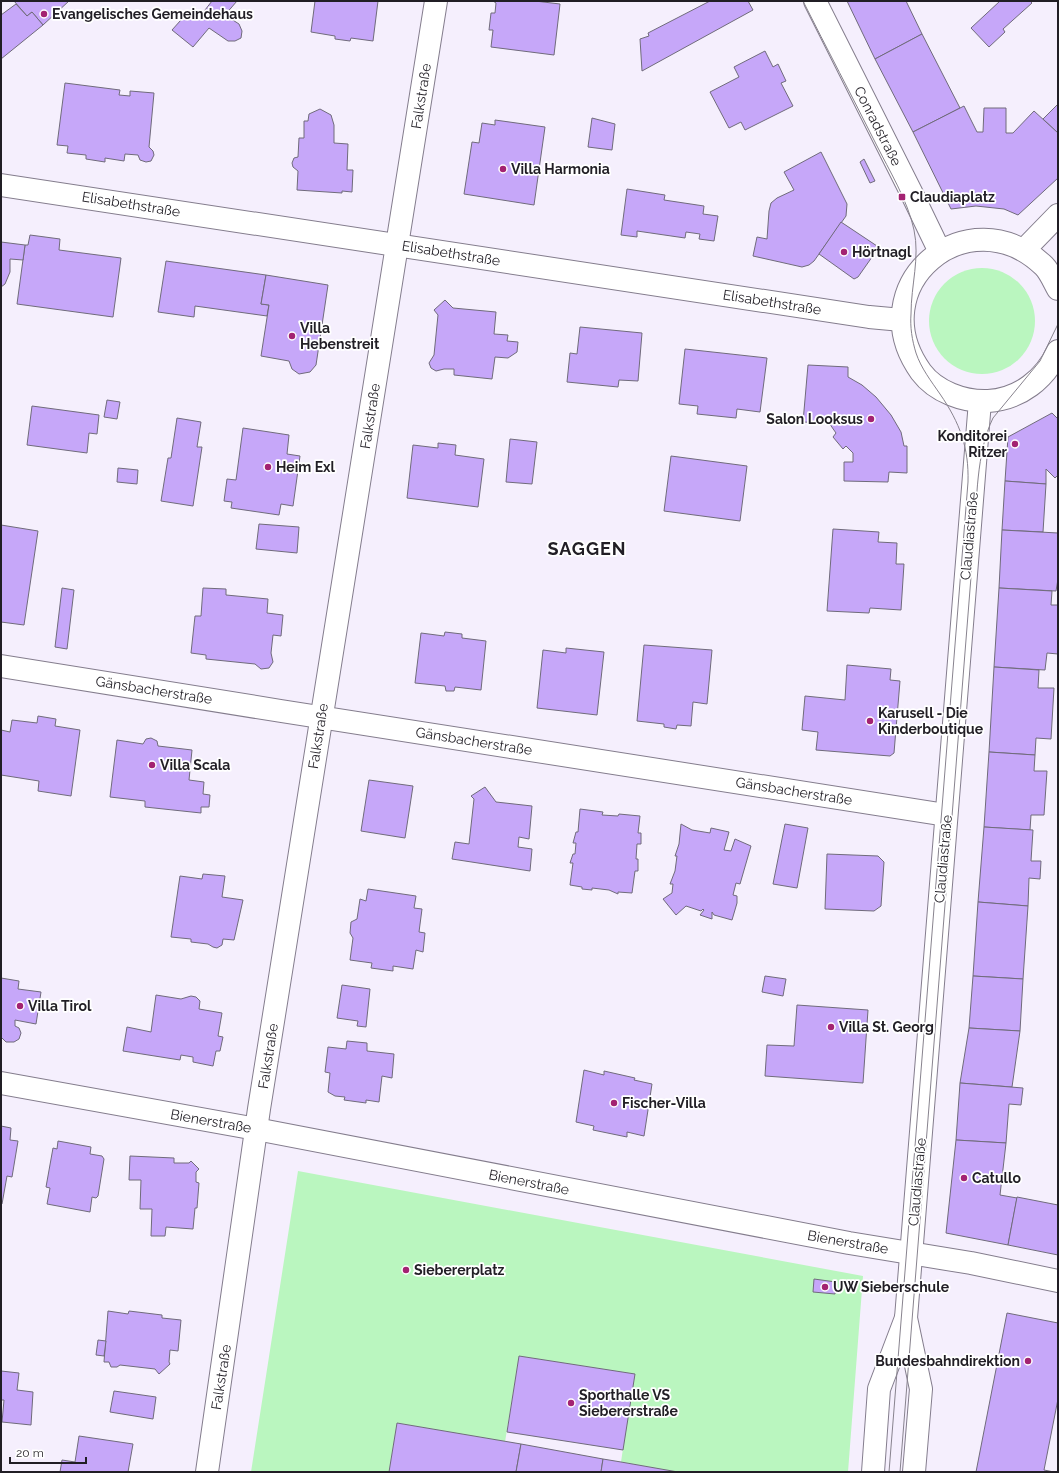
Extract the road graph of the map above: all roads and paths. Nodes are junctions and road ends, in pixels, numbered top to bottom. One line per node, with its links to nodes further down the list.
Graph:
1 (436, 1): 5 (street, Falkstraße)
2 (815, 1): 7 (street, Conradstraße)
3 (1, 185): 5 (street, Elisabethstraße)
4 (1058, 215): 6 (street)
5 (398, 245): 9 (street, Elisabethstraße); 13 (street, Falkstraße)
6 (1024, 250): 7 (street); 8 (street)
7 (940, 252): 9 (street)
8 (1058, 290)
9 (902, 320): 11 (street)
10 (1056, 361): 11 (street)
11 (980, 401): 14 (street, Claudiastraße)
12 (1, 666): 13 (street, Gänsbacherstraße)
13 (321, 717): 14 (street, Gänsbacherstraße); 16 (street, Falkstraße)
14 (946, 814): 17 (street, Claudiastraße)
15 (1, 1082): 16 (street, Bienerstraße)
16 (256, 1129): 17 (street, Bienerstraße); 20 (street, Falkstraße)
17 (912, 1253): 18 (street, Bienerstraße); 19 (street, Claudiastraße)
18 (1058, 1281)
19 (906, 1318): 21 (street, Claudiastraße); 22 (street, Claudiastraße)
20 (207, 1472)
21 (873, 1472)
22 (914, 1472)

